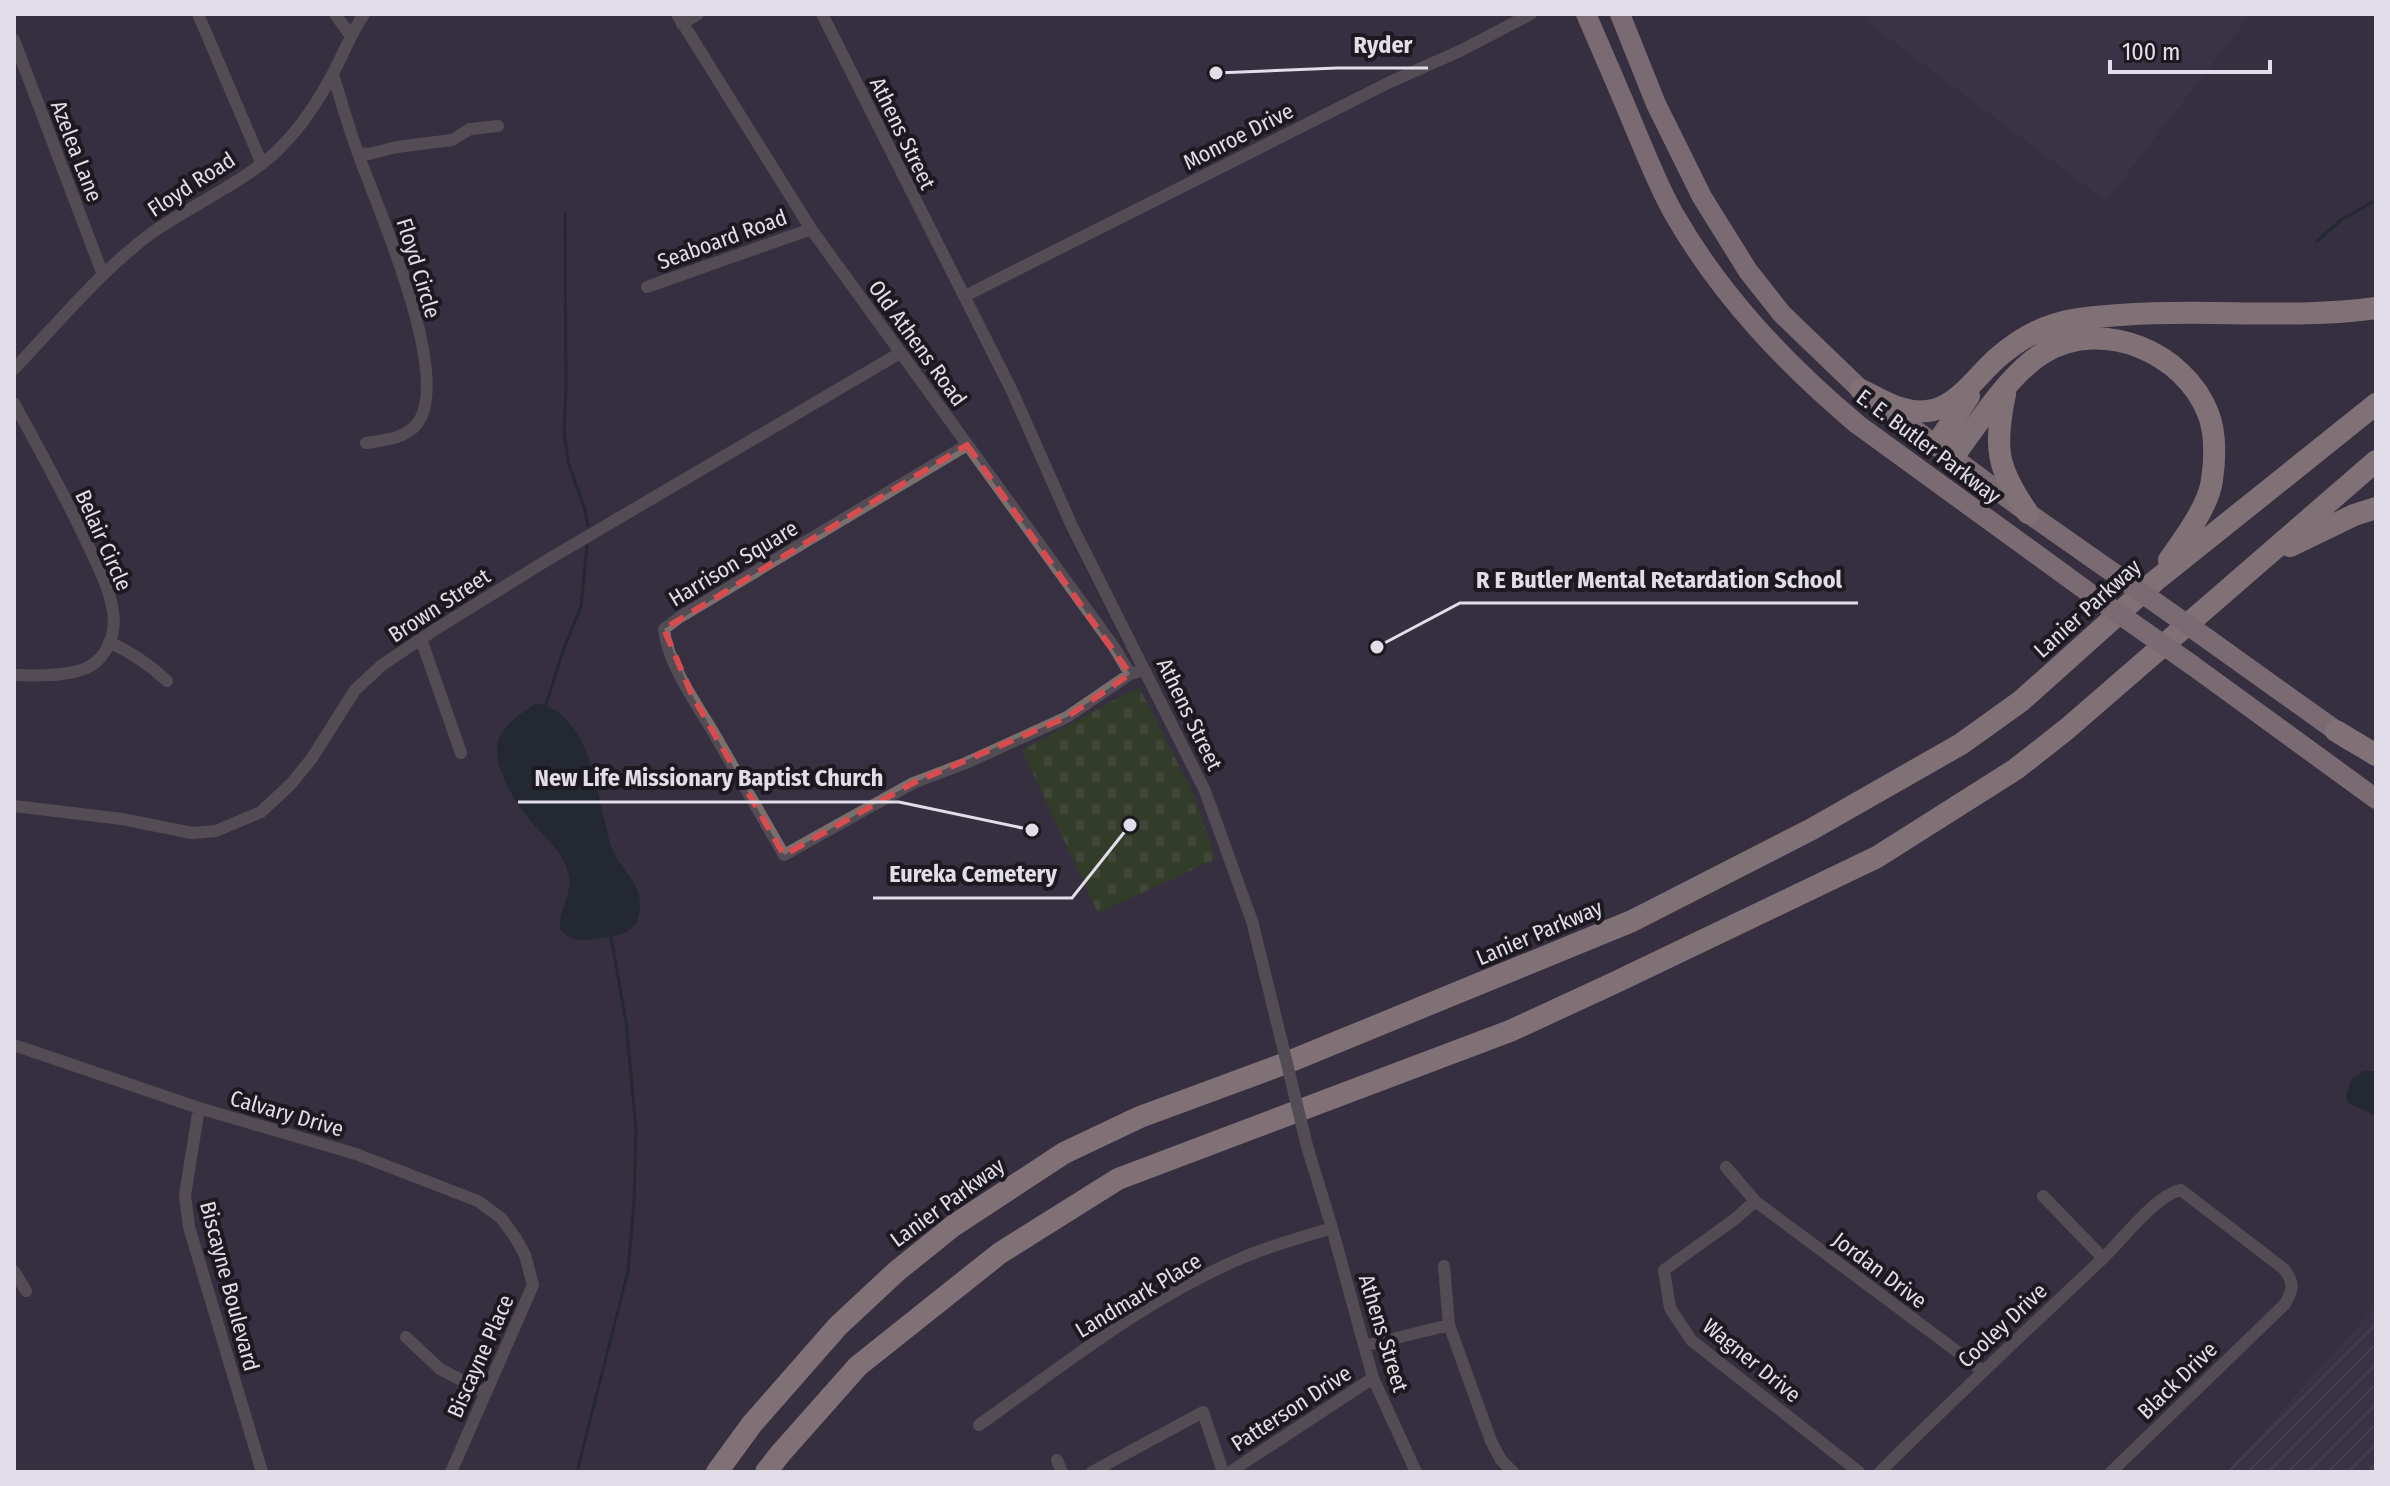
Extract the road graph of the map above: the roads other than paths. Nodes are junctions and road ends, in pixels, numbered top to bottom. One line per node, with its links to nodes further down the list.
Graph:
1 (198, 14): 15 (street)
2 (335, 14): 10 (street)
3 (364, 14): 10 (street, Floyd Road)
4 (698, 14): 9 (street)
5 (822, 14): 19 (street, Athens Street)
6 (1531, 14): 19 (street, Monroe Drive)
7 (1586, 14): 32 (highway, E. E. Butler Parkway)
8 (1620, 14): 25 (highway, E. E. Butler Parkway)
9 (679, 19): 16 (street, Old Athens Road)
10 (350, 35): 12 (street, Floyd Road)
11 (14, 40): 17 (street, Azelea Lane)
12 (333, 74): 14 (street, Floyd Circle); 15 (street, Floyd Road)
13 (498, 126): 14 (street)
14 (358, 153): 28 (street, Floyd Circle)
15 (262, 164): 17 (street, Floyd Road)
16 (811, 229): 18 (street, Seaboard Road); 21 (street, Old Athens Road)
17 (103, 275): 22 (street, Floyd Road)
18 (647, 287)
19 (965, 296): 39 (street, Athens Street)
20 (2376, 308): 23 (highway)
21 (900, 353): 29 (street, Old Athens Road); 37 (street, Brown Street)
22 (14, 369)
23 (1985, 371): 25 (highway); 30 (highway)
24 (2006, 389): 30 (highway); 34 (highway); 36 (highway)
25 (1861, 390): 30 (highway, E. E. Butler Parkway)
26 (14, 403): 38 (street, Belair Circle)
27 (2376, 404): 36 (highway, Lanier Parkway)
28 (366, 443)
29 (967, 445): 40 (street, Old Athens Road); 40 (street, Harrison Square)
30 (1944, 451): 32 (highway); 34 (highway, E. E. Butler Parkway)
31 (2376, 461): 35 (highway)
32 (1926, 476): 46 (highway, E. E. Butler Parkway, bridge)
33 (2376, 508): 35 (highway)
34 (2028, 513): 43 (highway, E. E. Butler Parkway, bridge)
35 (2264, 559): 70 (highway)
36 (2155, 581): 69 (highway, Lanier Parkway)
37 (421, 639): 44 (street); 47 (street, Brown Street)
38 (109, 642): 41 (street); 42 (street)
39 (1145, 668): 40 (street); 54 (street, Athens Street, bridge)
40 (1130, 674)
41 (14, 675)
42 (167, 681)
43 (2336, 731): 45 (highway)
44 (461, 753)
45 (2376, 758)
46 (2376, 799)
47 (14, 806)
48 (14, 1045): 49 (street, Calvary Drive)
49 (199, 1108): 55 (street, Calvary Drive); 67 (street, Biscayne Boulevard)
50 (1726, 1167): 52 (street, Jordan Drive)
51 (2043, 1196): 56 (street)
52 (1755, 1201): 63 (street, Jordan Drive); 76 (street, Wagner Drive)
53 (2152, 1207): 56 (street, Cooley Drive); 78 (street, Black Drive)
54 (1332, 1228): 62 (street, Athens Street); 66 (street, Landmark Place)
55 (525, 1255): 65 (street, Biscayne Place)
56 (2103, 1258): 63 (street, Cooley Drive)
57 (1444, 1266): 60 (street)
58 (14, 1271): 59 (street)
59 (26, 1291)
60 (1449, 1325): 62 (street, Patterson Drive); 75 (street)
61 (406, 1337): 65 (street)
62 (1364, 1346): 64 (street, Athens Street)
63 (1982, 1370): 77 (street, Cooley Drive)
64 (1373, 1378): 73 (street, Patterson Drive); 74 (street, Athens Street)
65 (486, 1393): 68 (street, Biscayne Place)
66 (979, 1425)
67 (262, 1472)
68 (451, 1472)
69 (717, 1472)
70 (766, 1472)
71 (1092, 1472): 72 (street)
72 (1223, 1472)
73 (1230, 1472)
74 (1416, 1472)
75 (1513, 1472)
76 (1859, 1472)
77 (1880, 1472)
78 (2111, 1472)

